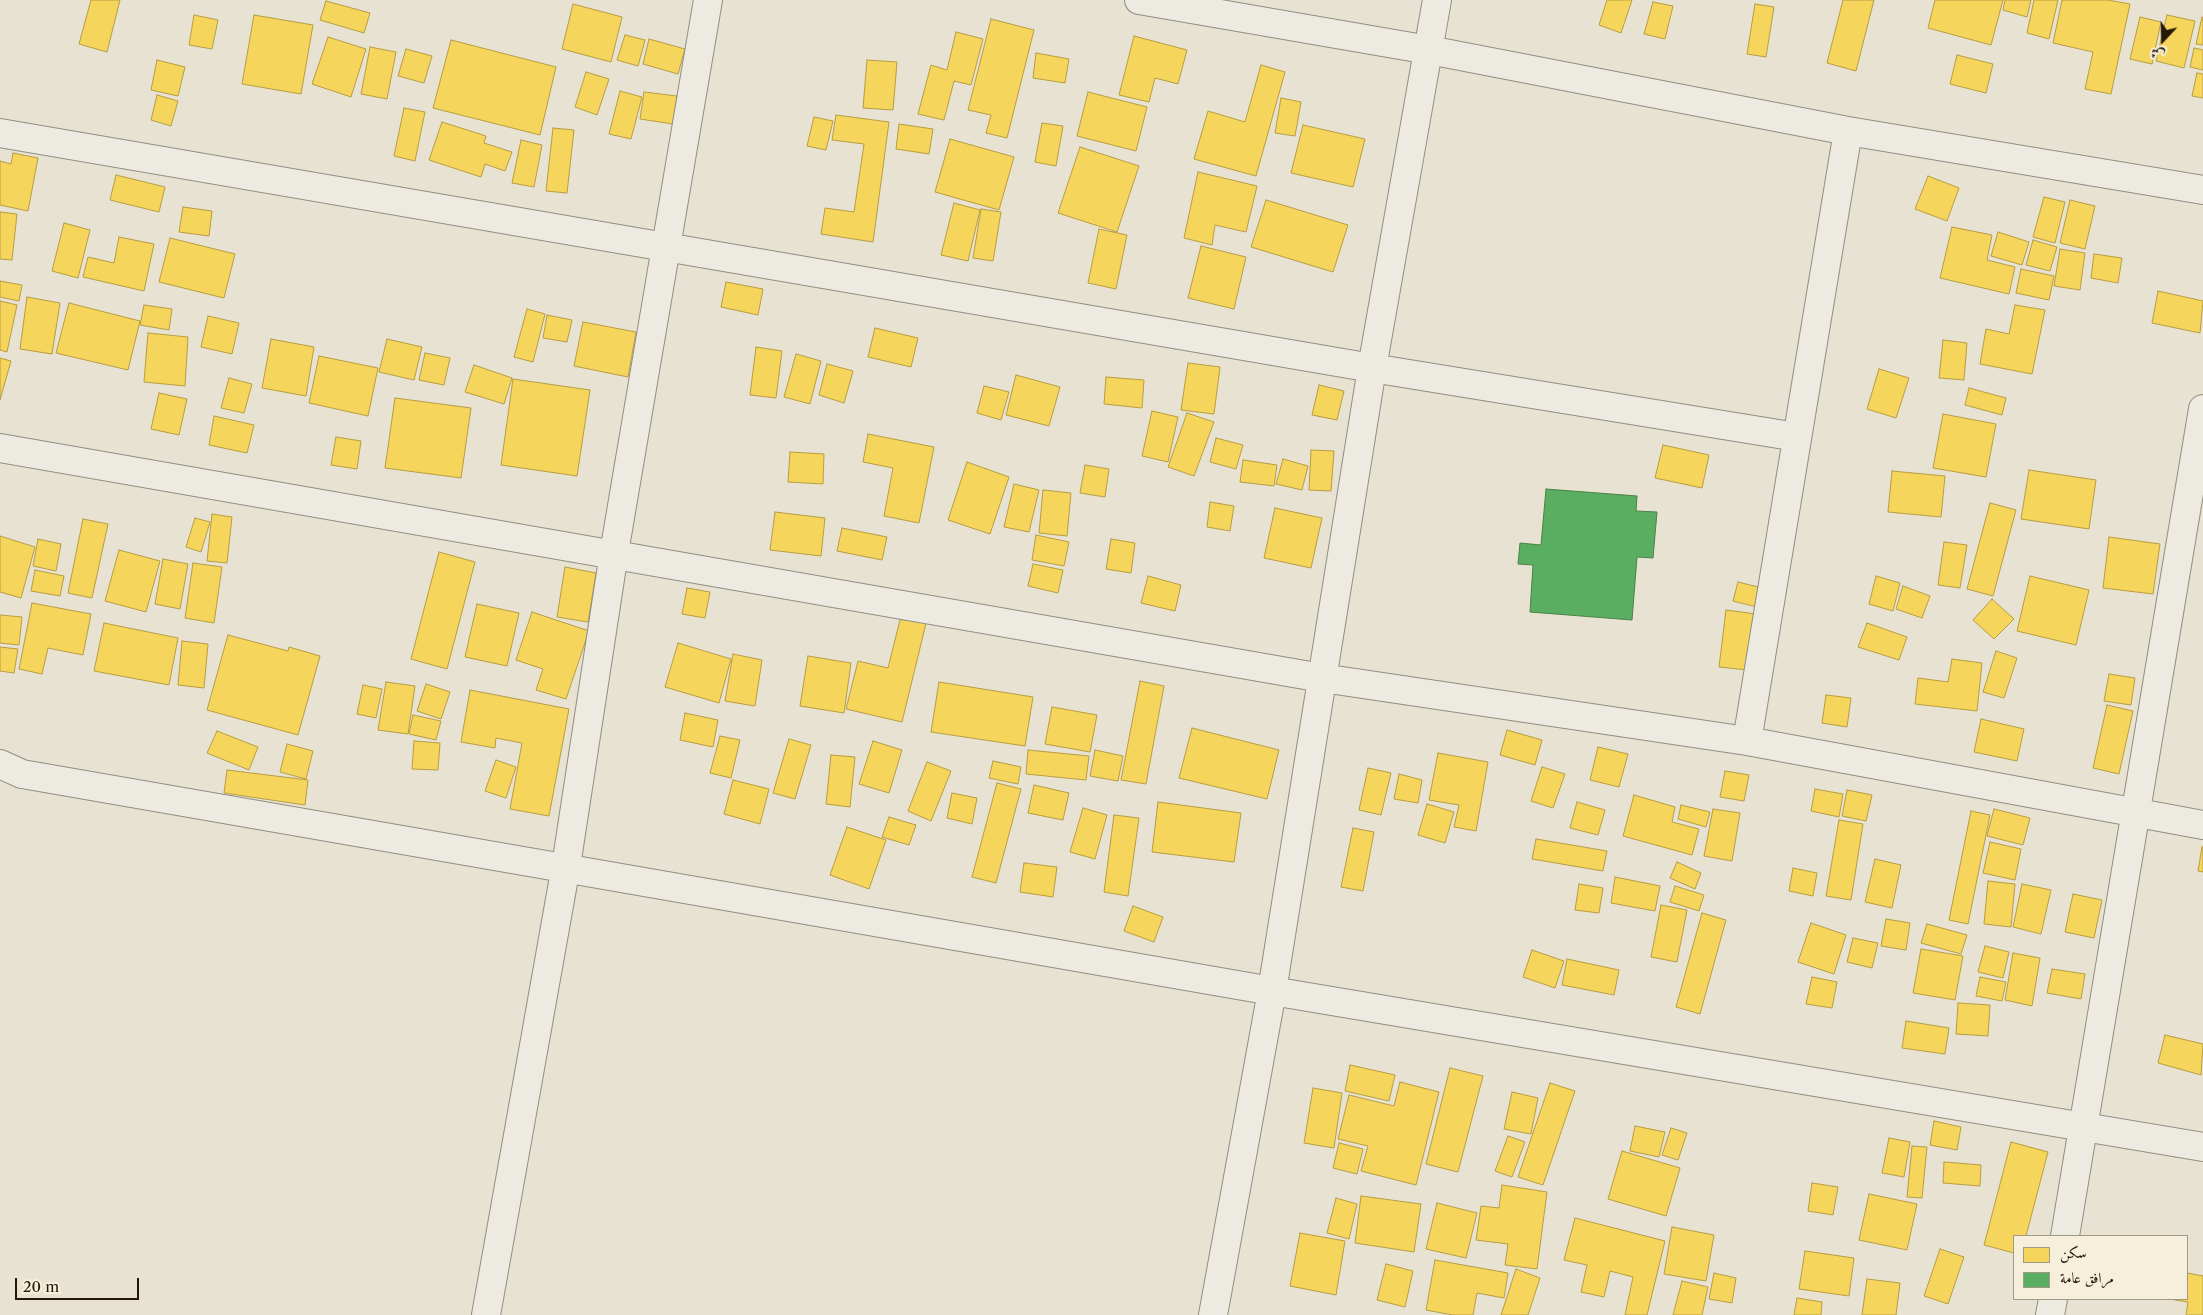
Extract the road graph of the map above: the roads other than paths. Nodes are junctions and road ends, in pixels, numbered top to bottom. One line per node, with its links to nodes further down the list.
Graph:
1 (708, 0): 8 (street)
2 (1139, 0): 4 (street)
3 (1437, 0): 4 (street)
4 (1429, 50): 5 (street); 9 (street)
5 (1848, 131): 7 (street); 11 (street)
6 (0, 133): 8 (street)
7 (2203, 190)
8 (665, 246): 9 (street); 13 (street)
9 (1372, 368): 11 (street); 14 (street)
10 (2203, 410): 17 (street)
11 (1797, 437): 15 (street)
12 (0, 448): 13 (street)
13 (614, 553): 14 (street); 19 (street)
14 (1322, 678): 15 (street); 20 (street)
15 (1747, 741): 17 (street)
16 (0, 764): 19 (street)
17 (2134, 812): 18 (street); 21 (street)
18 (2203, 825)
19 (566, 866): 20 (street); 25 (street)
20 (1272, 991): 21 (street); 26 (street)
21 (2085, 1127): 22 (street); 23 (street)
22 (2203, 1147)
23 (2065, 1235)
24 (2053, 1300): 27 (street)
25 (486, 1315)
26 (1214, 1315)
27 (2050, 1315)

